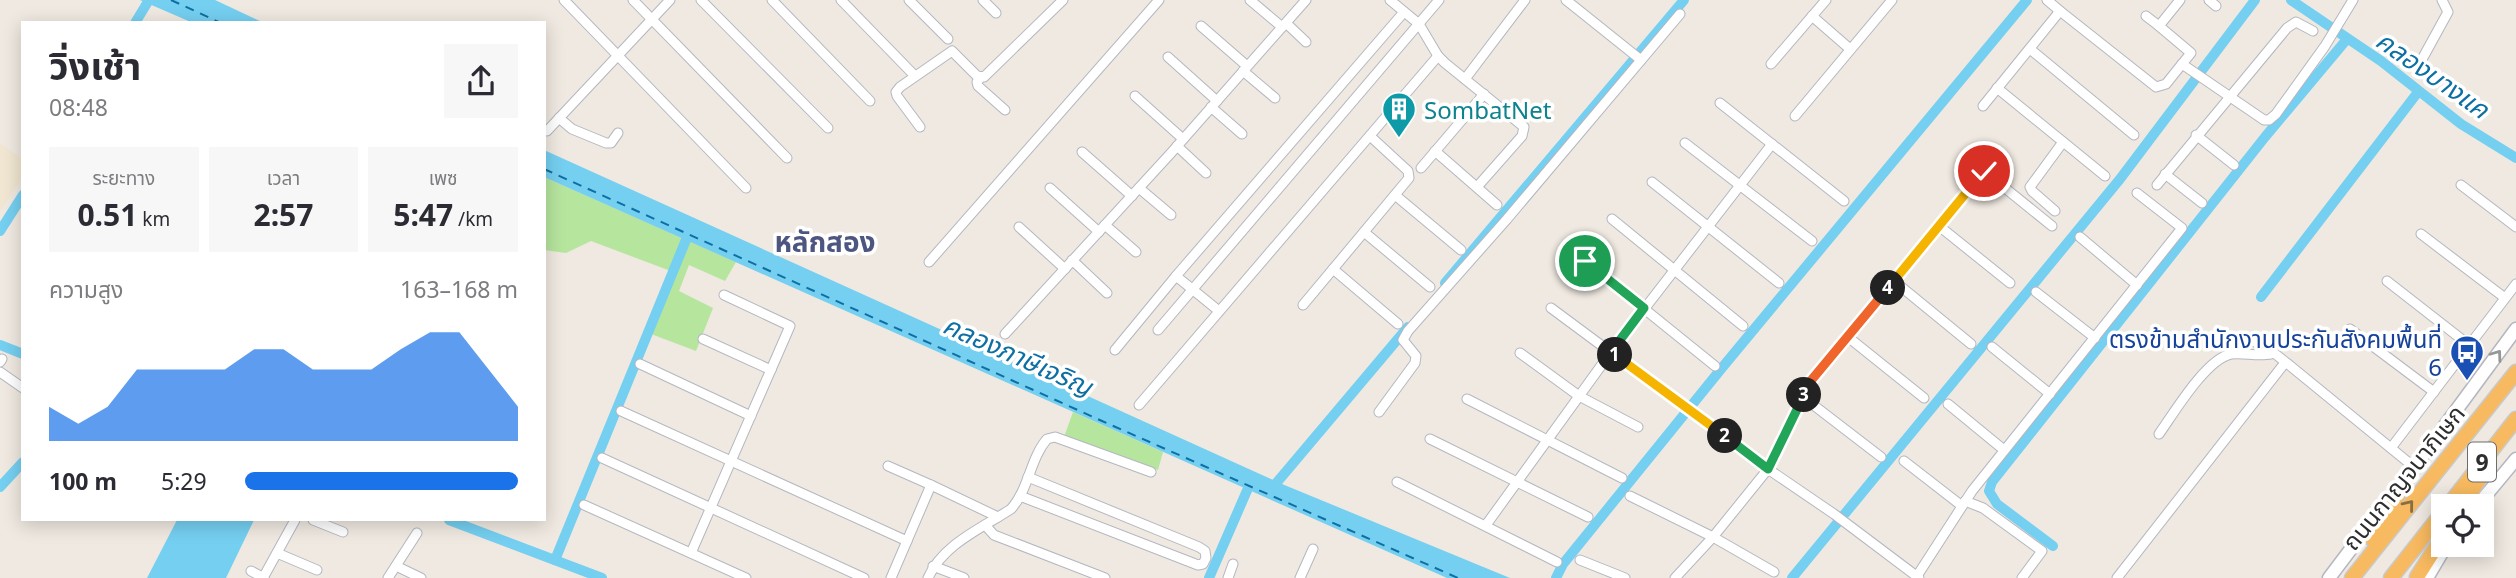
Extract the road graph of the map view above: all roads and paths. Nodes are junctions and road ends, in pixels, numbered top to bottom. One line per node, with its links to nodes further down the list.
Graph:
1 (564, 0): 39 (street)
2 (633, 0): 29 (street)
3 (670, 0): 29 (street)
4 (701, 0): 63 (street)
5 (772, 0): 55 (street)
6 (841, 0): 47 (street)
7 (909, 0): 35 (street)
8 (983, 0): 25 (street)
9 (1063, 0): 48 (street)
10 (1159, 0): 115 (street)
11 (1251, 0): 31 (street)
12 (1306, 0): 31 (street)
13 (1390, 0): 24 (street)
14 (1439, 0): 30 (street)
15 (1525, 0): 49 (street)
16 (1566, 0): 42 (street)
17 (1826, 0): 27 (street)
18 (1892, 0): 38 (street)
19 (2047, 0): 23 (street)
20 (2180, 0): 33 (street)
21 (2353, 0): 53 (street)
22 (2442, 0): 43 (street)
23 (2060, 11): 37 (street); 45 (street)
24 (1404, 12): 30 (street); 119 (street)
25 (996, 13)
26 (1680, 14): 42 (street)
27 (1812, 16): 38 (street); 44 (street)
28 (2146, 16): 33 (street)
29 (652, 20): 39 (street); 76 (street)
30 (1419, 24): 40 (street); 127 (street)
31 (1284, 25): 36 (street); 46 (street)
32 (1201, 26): 46 (street)
33 (2159, 26): 45 (street)
34 (2313, 31): 53 (street)
35 (948, 39)
36 (1306, 41)
37 (2030, 49): 50 (street); 67 (street)
38 (1850, 50): 60 (street)
39 (617, 56): 61 (street); 89 (street)
40 (1438, 56): 49 (street); 69 (street)
41 (1168, 57): 57 (street)
42 (1641, 60): 169 (street)
43 (2420, 63)
44 (1771, 64)
45 (2184, 67): 53 (street)
46 (1245, 69): 54 (street); 57 (street)
47 (915, 76): 48 (street); 62 (street)
48 (980, 78): 59 (street)
49 (1465, 79): 51 (street)
50 (1997, 88): 58 (street); 71 (street)
51 (1484, 94): 74 (street); 88 (street)
52 (1135, 96): 70 (street)
53 (2227, 97): 68 (street)
54 (1275, 98)
55 (870, 101)
56 (1720, 103): 73 (street)
57 (1214, 104): 66 (street); 70 (street)
58 (1983, 106)
59 (1005, 110)
60 (1795, 116)
61 (559, 118): 64 (street); 65 (street)
62 (920, 127)
63 (828, 128)
64 (547, 131)
65 (618, 133)
66 (1242, 134)
67 (2134, 135)
68 (2196, 135): 78 (street); 82 (street)
69 (1370, 136): 93 (street); 135 (street)
70 (1180, 142): 81 (street); 91 (street)
71 (2063, 142): 83 (street); 98 (street)
72 (1685, 143): 85 (street)
73 (1772, 144): 85 (street); 95 (street)
74 (1435, 151): 79 (street); 88 (street)
75 (1082, 152): 94 (street)
76 (788, 159)
77 (1992, 161): 80 (street)
78 (2234, 165)
79 (1420, 168)
80 (1984, 171): 102 (street); 103 (street)
81 (1206, 173)
82 (2165, 174): 86 (street); 96 (street)
83 (2105, 176)
84 (1652, 181): 101 (street)
85 (1740, 185): 101 (street); 110 (street)
86 (2157, 185)
87 (2462, 185): 104 (street)
88 (1477, 187): 97 (street)
89 (746, 188)
90 (1050, 188): 106 (street)
91 (1139, 188): 94 (street); 99 (street)
92 (2137, 193): 125 (street)
93 (1395, 195): 107 (street); 111 (street)
94 (1132, 196): 106 (street)
95 (1844, 201)
96 (2202, 203)
97 (1497, 205)
98 (2055, 211)
99 (1171, 215)
100 (1612, 219): 118 (street)
101 (1707, 226): 118 (street); 122 (street)
102 (1939, 226): 120 (street); 123 (street)
103 (2052, 226)
104 (2516, 227)
105 (1019, 228): 116 (street)
106 (1102, 228): 112 (street); 113 (street)
107 (1364, 232): 117 (street); 126 (street)
108 (2421, 234): 131 (street)
109 (2080, 237): 125 (street)
110 (1812, 241)
111 (1461, 250)
112 (1136, 252)
113 (1072, 260): 116 (street); 129 (street)
114 (1585, 261): 134 (street)
115 (929, 262)
116 (1065, 269): 141 (street)
117 (1333, 269): 132 (street); 136 (street)
118 (1673, 269): 134 (street); 137 (street)
119 (1176, 276): 127 (street); 149 (street)
120 (1894, 281): 142 (street); 146 (street)
121 (2387, 281): 147 (street)
122 (1779, 283)
123 (2010, 283)
124 (2516, 284): 131 (street)
125 (2137, 285): 143 (street)
126 (1430, 287)
127 (1192, 289): 135 (street); 139 (street)
128 (2036, 292): 143 (street)
129 (1107, 293)
130 (724, 295): 156 (street)
131 (2505, 298): 147 (street)
132 (1303, 305)
133 (1551, 308): 150 (street)
134 (1644, 308): 150 (street); 155 (street)
135 (1219, 311): 167 (street)
136 (1398, 324)
137 (1743, 326)
138 (2350, 328): 160 (street)
139 (1158, 330)
140 (2516, 330): 184 (main road, one-way to 140)
141 (1005, 334)
142 (1847, 337): 163 (street); 164 (street)
143 (2095, 338): 161 (street)
144 (703, 339): 156 (street)
145 (2252, 339): 152 (street)
146 (1971, 344)
147 (2469, 345): 160 (street)
148 (1992, 347): 161 (street)
149 (1115, 350)
150 (1611, 352): 162 (street); 185 (street)
151 (1520, 353): 162 (street)
152 (2270, 354): 153 (street); 173 (street)
153 (2288, 363): 176 (street); 241 (street)
154 (640, 364): 170 (street)
155 (1716, 366)
156 (771, 370): 170 (street)
157 (0, 372): 159 (street)
158 (2516, 372): 244 (highway, ถนนกาญจนาภิเษก / 9, one-way to 158)
159 (21, 387)
160 (2434, 392): 176 (street)
161 (2050, 394): 177 (street)
162 (1579, 396): 172 (street); 175 (street)
163 (1803, 397): 179 (street); 185 (street)
164 (1924, 398)
165 (1467, 399): 175 (street)
166 (1948, 404): 177 (street)
167 (1139, 405)
168 (621, 411): 181 (street)
169 (1379, 412)
170 (751, 416): 181 (street)
171 (2516, 420): 192 (highway, 9); 193 (highway)
172 (1638, 427)
173 (2159, 434)
174 (1430, 439): 190 (street)
175 (1548, 439): 188 (street); 190 (street)
176 (2391, 448): 184 (street)
177 (2004, 450): 197 (street)
178 (602, 457): 199 (street)
179 (1881, 457)
180 (2516, 459): 194 (main road)
181 (732, 461): 199 (street); 211 (street)
182 (1904, 461): 197 (street)
183 (888, 466): 191 (street)
184 (2414, 467): 206 (main road); 244 (highway)
185 (1768, 469): 210 (street); 226 (street)
186 (1151, 472): 187 (street)
187 (1028, 477): 195 (street); 195 (street)
188 (1622, 478)
189 (1397, 482): 205 (street)
190 (1518, 482): 201 (street); 205 (street)
191 (931, 485): 200 (street); 211 (street)
192 (2457, 494)
193 (2470, 494)
194 (2487, 494)
195 (1020, 496): 200 (street)
196 (1630, 496): 210 (street)
197 (1963, 503): 226 (street); 240 (street)
198 (584, 505): 214 (street)
199 (711, 508): 214 (street); 231 (street)
200 (998, 517): 204 (street)
201 (1588, 517)
202 (294, 521): 213 (street)
203 (316, 521): 208 (street)
204 (985, 525): 222 (street); 235 (street)
205 (1486, 525): 219 (street)
206 (2368, 527): 242 (main road); 243 (main road)
207 (2431, 527): 245 (highway)
208 (343, 532)
209 (417, 533): 221 (street)
210 (1713, 537): 225 (street); 239 (street)
211 (907, 541): 232 (street)
212 (1313, 549): 237 (street)
213 (277, 553): 223 (street); 227 (street)
214 (691, 553): 230 (street)
215 (2431, 555): 246 (highway)
216 (2435, 557): 246 (main road)
217 (2439, 557): 247 (main road)
218 (1580, 559): 238 (street)
219 (1557, 562)
220 (1233, 564): 236 (street)
221 (396, 566): 228 (street); 229 (street)
222 (933, 566): 233 (street); 234 (street)
223 (317, 570)
224 (251, 571): 227 (street)
225 (1774, 572)
226 (1918, 577)
227 (263, 578)
228 (388, 578)
229 (421, 578)
230 (746, 578)
231 (864, 578)
232 (891, 578)
233 (928, 578)
234 (964, 578)
235 (1105, 578)
236 (1228, 578)
237 (1300, 578)
238 (1625, 578)
239 (1675, 578)
240 (2022, 578)
241 (2117, 578)
242 (2320, 578)
243 (2329, 578)
244 (2351, 578)
245 (2391, 578)
246 (2417, 578)
247 (2427, 578)

